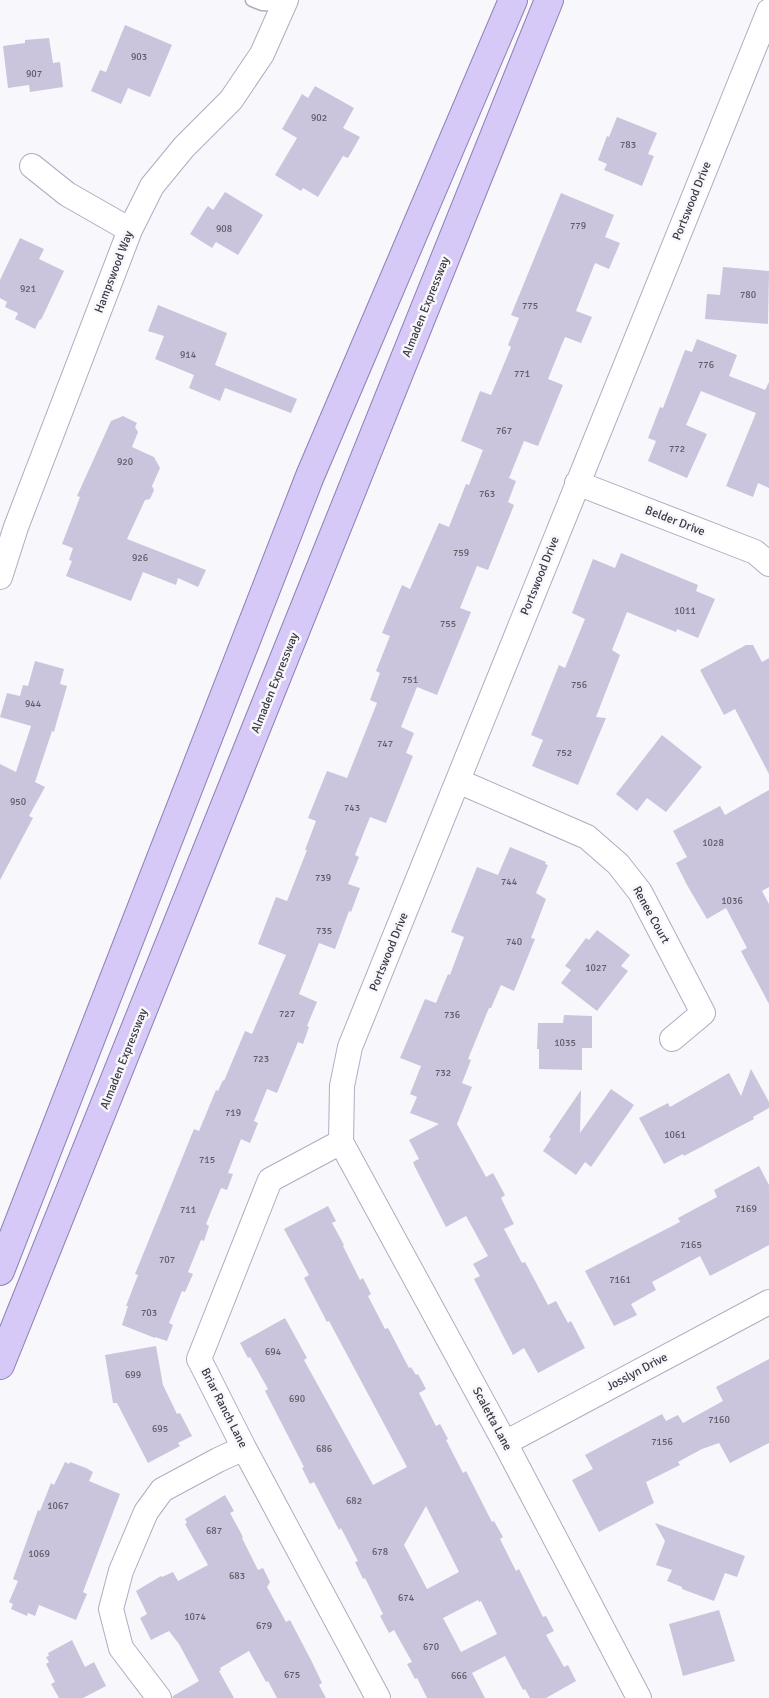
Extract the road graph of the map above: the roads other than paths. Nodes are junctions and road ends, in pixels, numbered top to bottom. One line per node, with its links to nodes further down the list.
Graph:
1 (252, 0): 4 (lane)
2 (513, 0): 14 (main road)
3 (549, 0): 16 (main road, Almaden Expressway)
4 (285, 2): 7 (street, Hampswood Way)
5 (768, 14): 8 (street, Portswood Drive)
6 (32, 166): 7 (street)
7 (130, 230): 10 (street, Hampswood Way)
8 (578, 483): 9 (street, Belder Drive); 11 (street, Portswood Drive)
9 (769, 564)
10 (0, 577)
11 (458, 780): 12 (street, Renee Court); 13 (street, Portswood Drive)
12 (672, 1039)
13 (341, 1142): 17 (street, Scaletta Lane); 18 (street, Briar Ranch Lane)
14 (0, 1271)
15 (769, 1302): 17 (street, Josslyn Drive)
16 (0, 1366)
17 (505, 1442): 19 (street, Scaletta Lane)
18 (244, 1448): 20 (street); 21 (street, Briar Ranch Lane)
19 (633, 1696)
20 (159, 1698)
21 (378, 1698)

